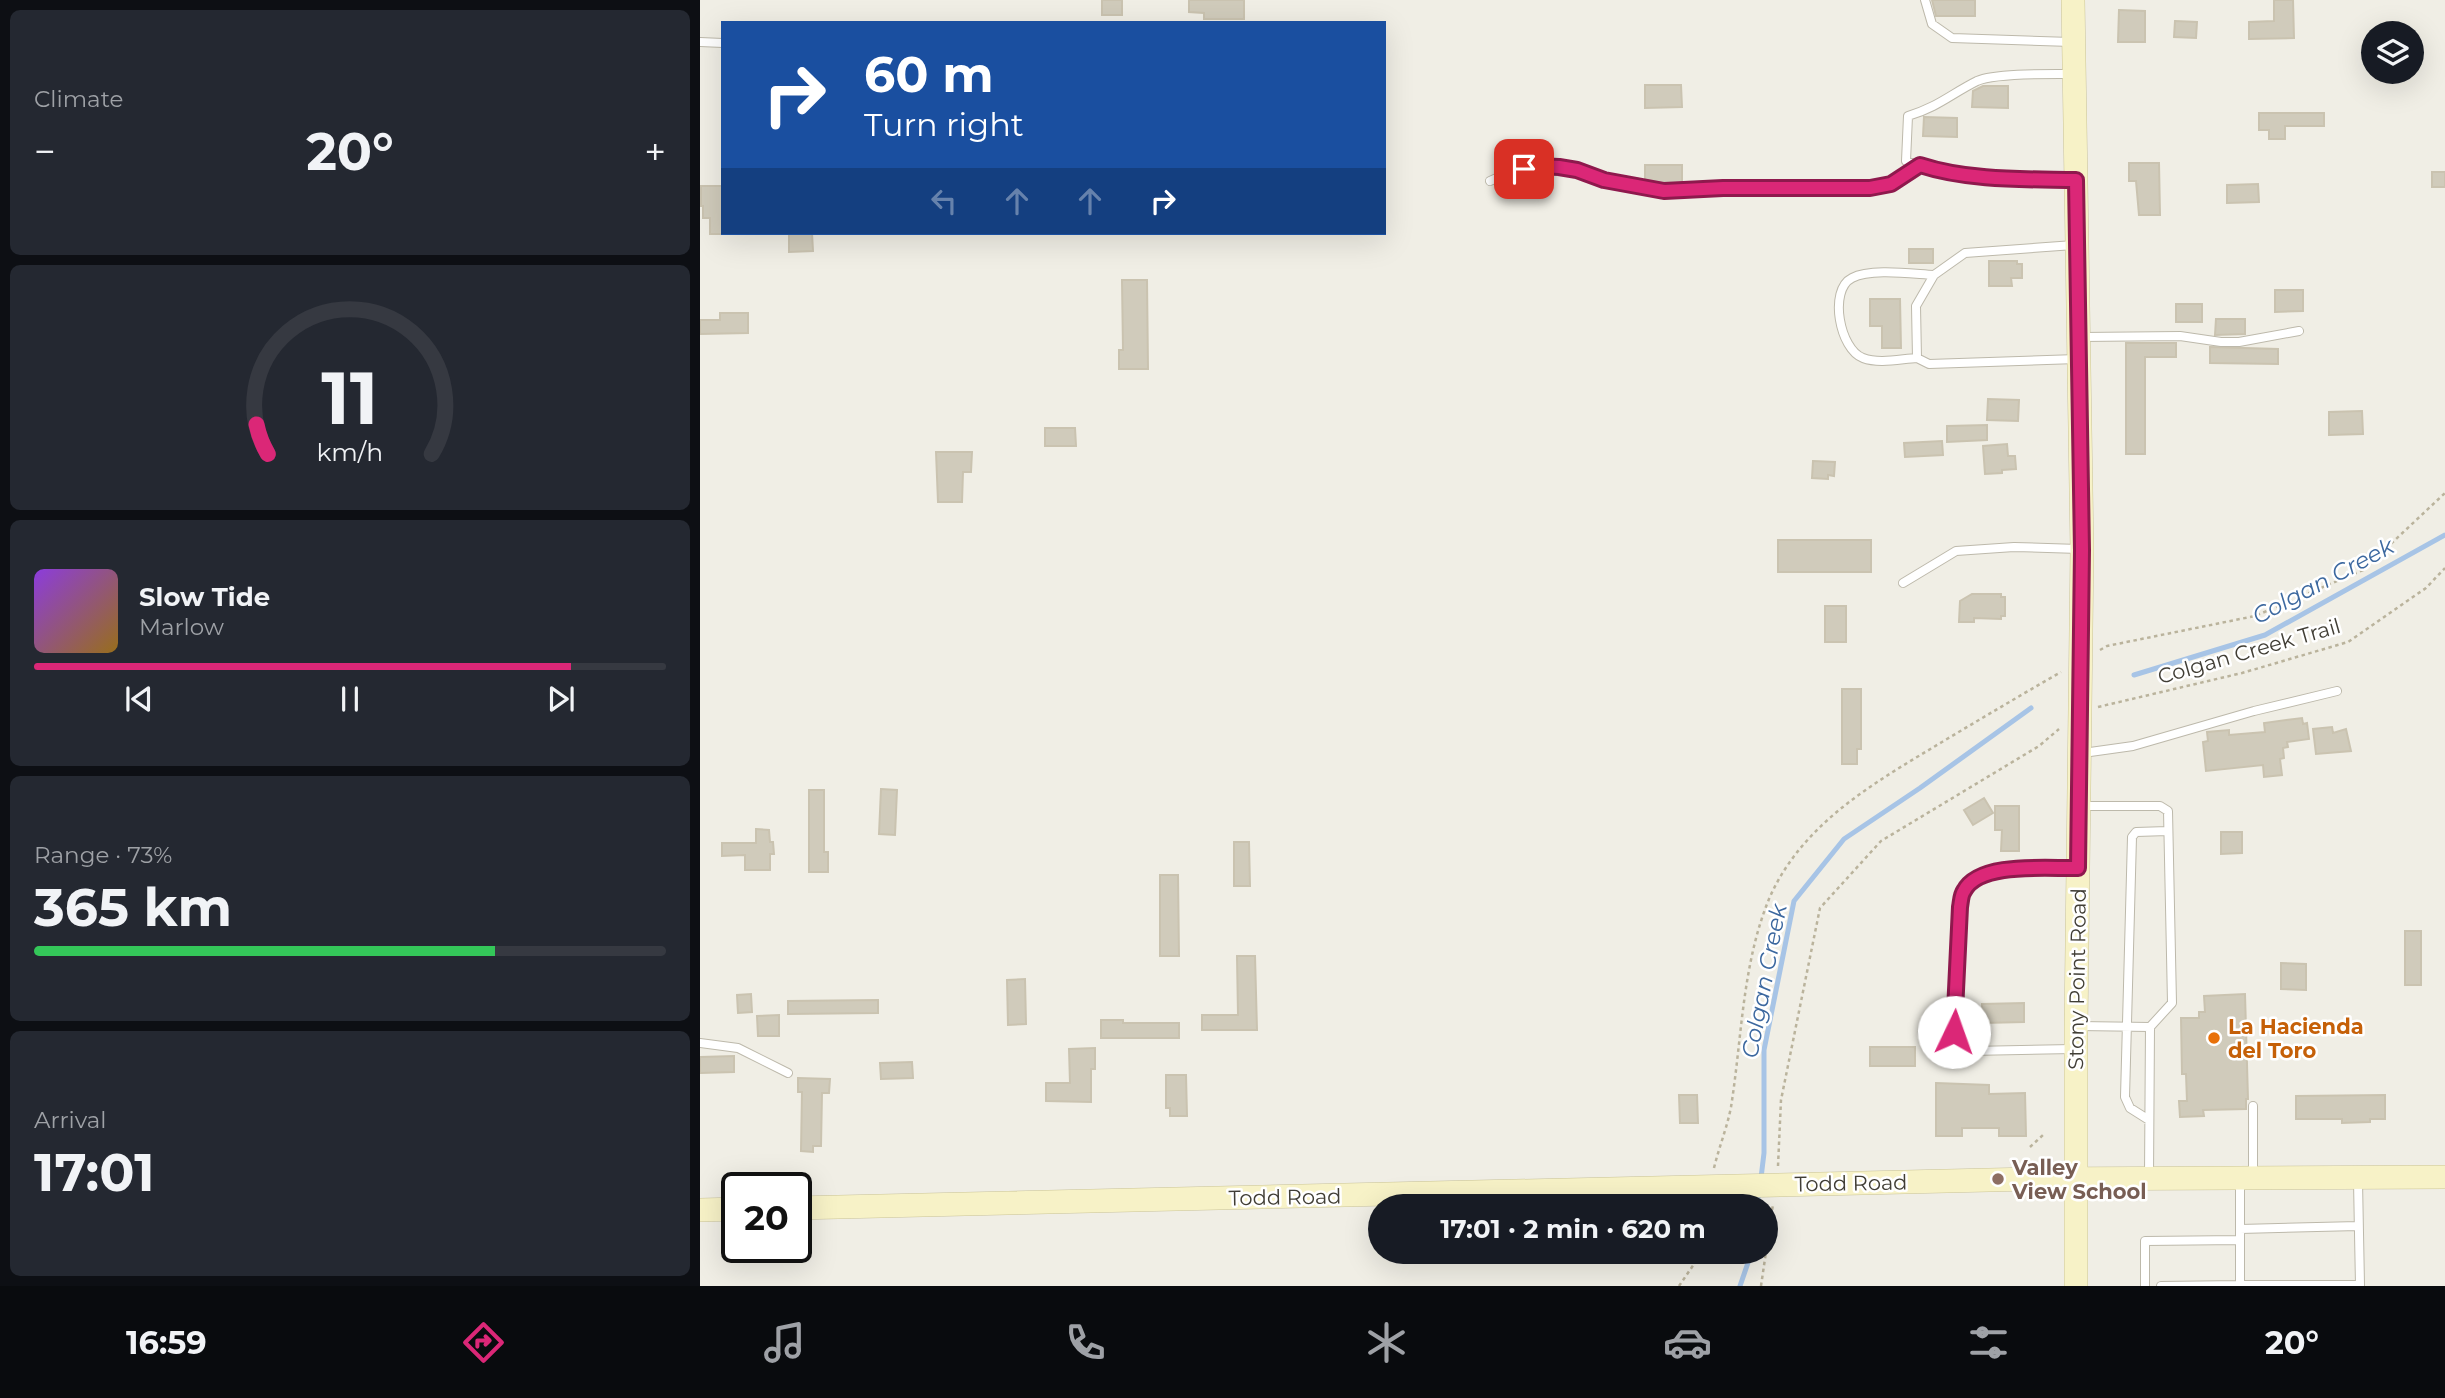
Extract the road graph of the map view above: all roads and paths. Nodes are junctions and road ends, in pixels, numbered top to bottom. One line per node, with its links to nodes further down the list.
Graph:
1 (1926, 0): 5 (lane)
2 (2073, 0): 5 (main road, Stony Point Road)
3 (700, 43): 4 (lane)
4 (721, 43)
5 (2074, 43): 6 (main road, Stony Point Road)
6 (2075, 74): 7 (lane); 8 (main road, Stony Point Road)
7 (1920, 165): 8 (lane); 9 (lane)
8 (2076, 180): 10 (main road, Stony Point Road)
9 (1490, 181)
10 (2078, 245): 11 (lane); 13 (main road, Stony Point Road)
11 (1934, 275): 14 (lane); 14 (lane)
12 (2299, 331): 13 (lane)
13 (2080, 348): 14 (lane); 16 (main road, Stony Point Road)
14 (1917, 358)
15 (2445, 493): 19 (path)
16 (2082, 550): 18 (lane); 19 (main road, Stony Point Road)
17 (2445, 568): 21 (path, Colgan Creek Trail)
18 (1903, 583)
19 (2080, 662): 21 (main road, Stony Point Road); 42 (path)
20 (2337, 691): 22 (lane)
21 (2080, 712): 22 (main road, Stony Point Road); 41 (path)
22 (2080, 754): 23 (main road, Stony Point Road)
23 (2078, 806): 24 (lane); 25 (main road, Stony Point Road)
24 (2168, 831): 27 (lane); 28 (lane)
25 (2078, 868): 26 (main road, Stony Point Road); 30 (lane)
26 (2076, 1026): 27 (lane); 30 (main road, Stony Point Road)
27 (2128, 1026): 28 (lane); 33 (lane)
28 (2150, 1027): 33 (lane)
29 (700, 1043): 31 (lane)
30 (2076, 1049): 40 (main road, Stony Point Road)
31 (789, 1073)
32 (2253, 1106): 38 (lane)
33 (2149, 1120): 37 (lane)
34 (2043, 1135): 35 (path)
35 (2030, 1147)
36 (2445, 1177): 39 (main road, Todd Road)
37 (2149, 1178): 38 (main road, Todd Road); 40 (main road, Todd Road)
38 (2247, 1178): 39 (main road, Todd Road); 47 (lane)
39 (2358, 1178): 46 (lane)
40 (2076, 1179): 41 (main road, Todd Road); 53 (main road, Stony Point Road)
41 (1776, 1184): 42 (main road, Todd Road); 52 (path)
42 (1720, 1186): 43 (main road, Todd Road)
43 (812, 1208)
44 (721, 1209): 45 (main road)
45 (700, 1210)
46 (2358, 1226): 47 (lane); 50 (lane)
47 (2240, 1228): 48 (lane)
48 (2240, 1240): 50 (lane); 54 (lane)
49 (1694, 1264): 51 (path)
50 (2240, 1285): 55 (lane)
51 (1679, 1286)
52 (1761, 1286)
53 (2076, 1286)
54 (2145, 1286)
55 (2161, 1286)

